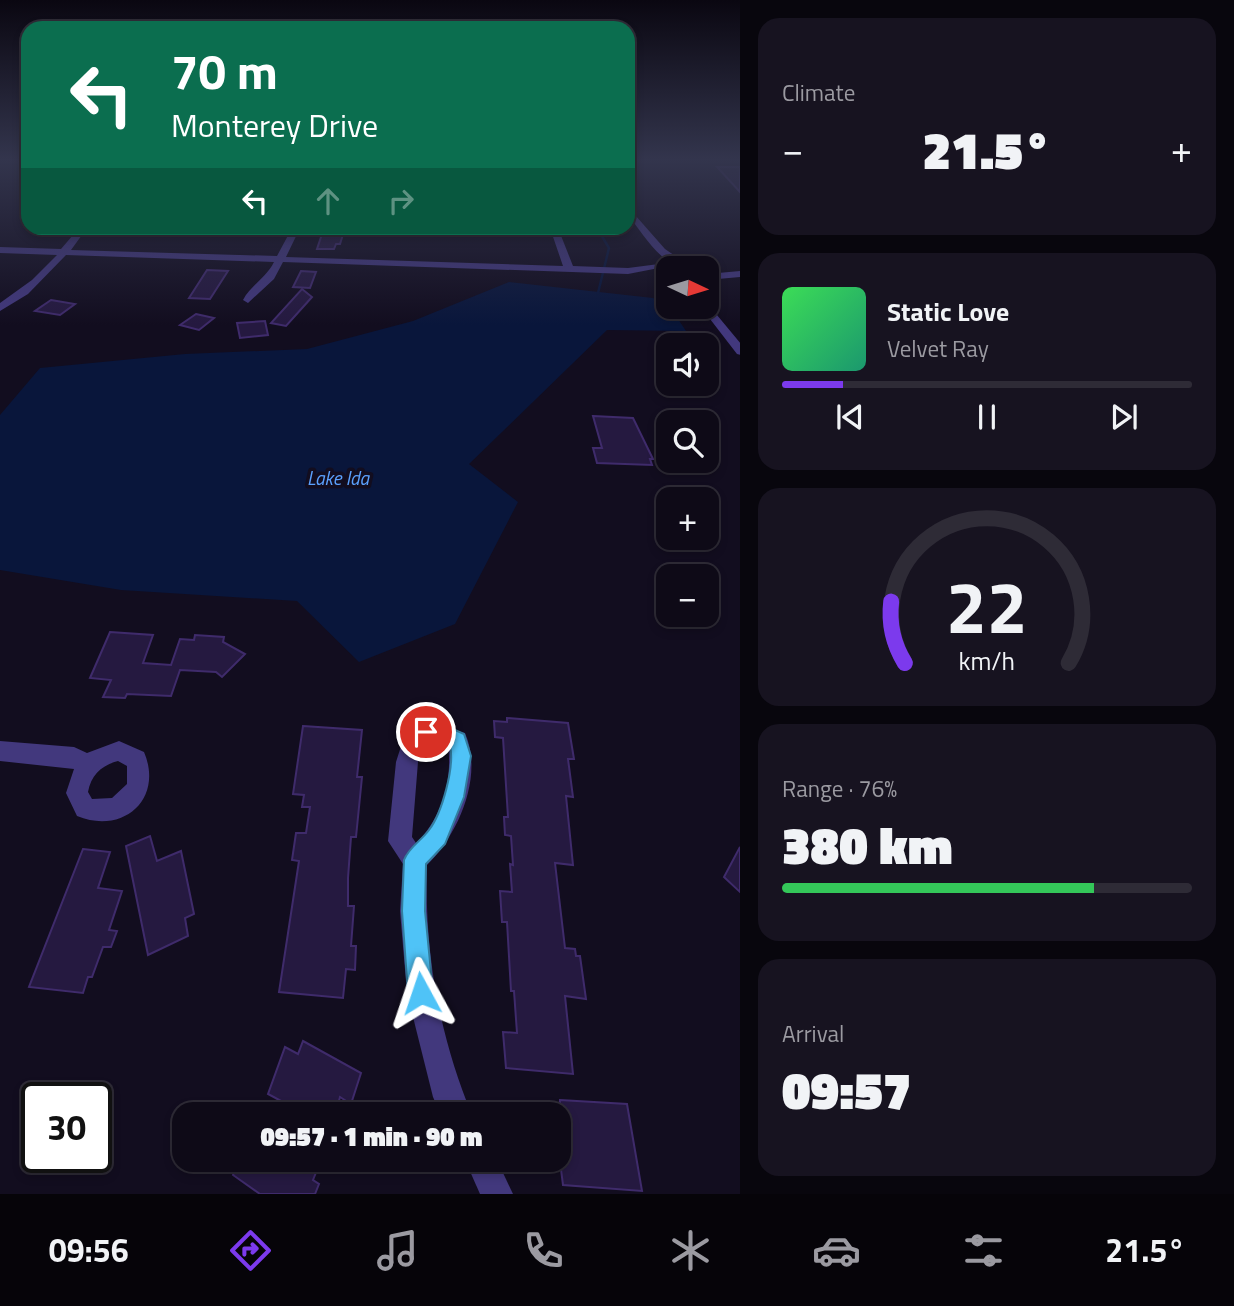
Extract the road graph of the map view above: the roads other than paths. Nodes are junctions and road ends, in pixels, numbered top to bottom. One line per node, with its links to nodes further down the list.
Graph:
1 (635, 218): 6 (street)
2 (78, 235): 7 (street)
3 (293, 235): 10 (street)
4 (557, 235): 12 (street)
5 (0, 250): 7 (street)
6 (662, 251): 8 (street); 9 (street)
7 (65, 252): 10 (street); 16 (street)
8 (659, 256)
9 (670, 256)
10 (281, 259): 12 (street); 15 (street)
11 (656, 267): 13 (street)
12 (569, 268): 13 (street)
13 (628, 271): 14 (street)
14 (656, 275)
15 (248, 300)
16 (0, 309)
17 (715, 319): 18 (street)
18 (740, 352)
19 (0, 751): 20 (street)
20 (88, 765)
21 (415, 860): 21 (street); 22 (street)
22 (450, 1102)
23 (486, 1172): 24 (street)
24 (497, 1194)

